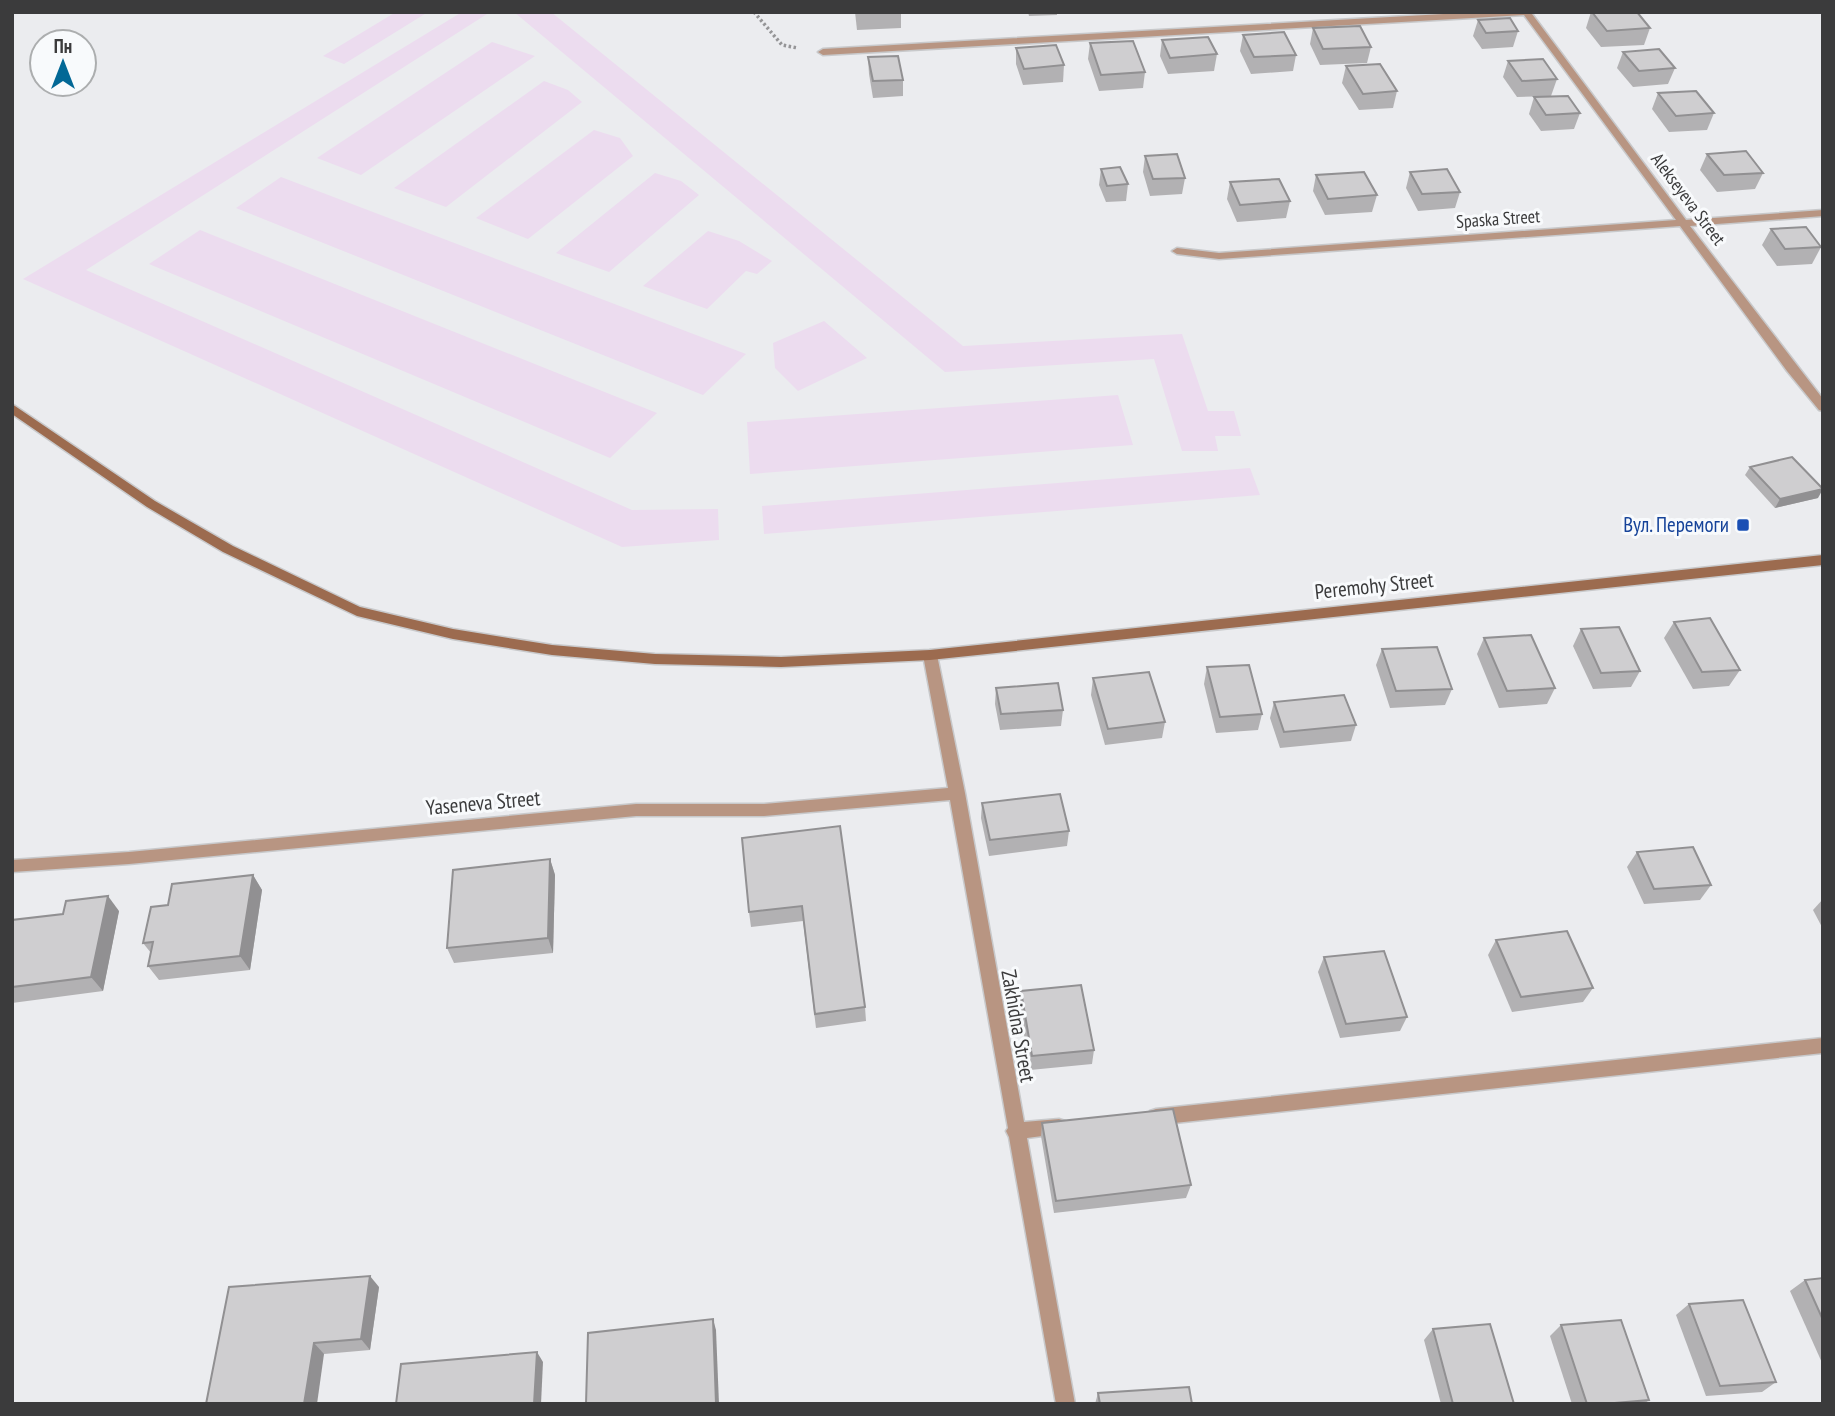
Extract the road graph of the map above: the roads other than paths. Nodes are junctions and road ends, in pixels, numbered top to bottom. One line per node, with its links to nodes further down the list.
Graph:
1 (1526, 12): 2 (street); 3 (street); 5 (street, Alekseyeva Street)
2 (1531, 12)
3 (823, 52)
4 (1823, 213): 5 (street, Spaska Street)
5 (1686, 224): 6 (street, Spaska Street); 7 (street, Alekseyeva Street)
6 (1177, 251)
7 (1823, 407)
8 (12, 408): 10 (main road, Peremohy Street)
9 (1823, 560): 10 (main road, Peremohy Street)
10 (930, 655): 11 (street, Zakhidna Street)
11 (958, 793): 12 (street, Yaseneva Street); 16 (street, Zakhidna Street)
12 (12, 866)
13 (1823, 1045): 14 (street)
14 (1137, 1119)
15 (1083, 1125): 16 (street)
16 (1015, 1131): 17 (street, Zakhidna Street)
17 (1066, 1404)

